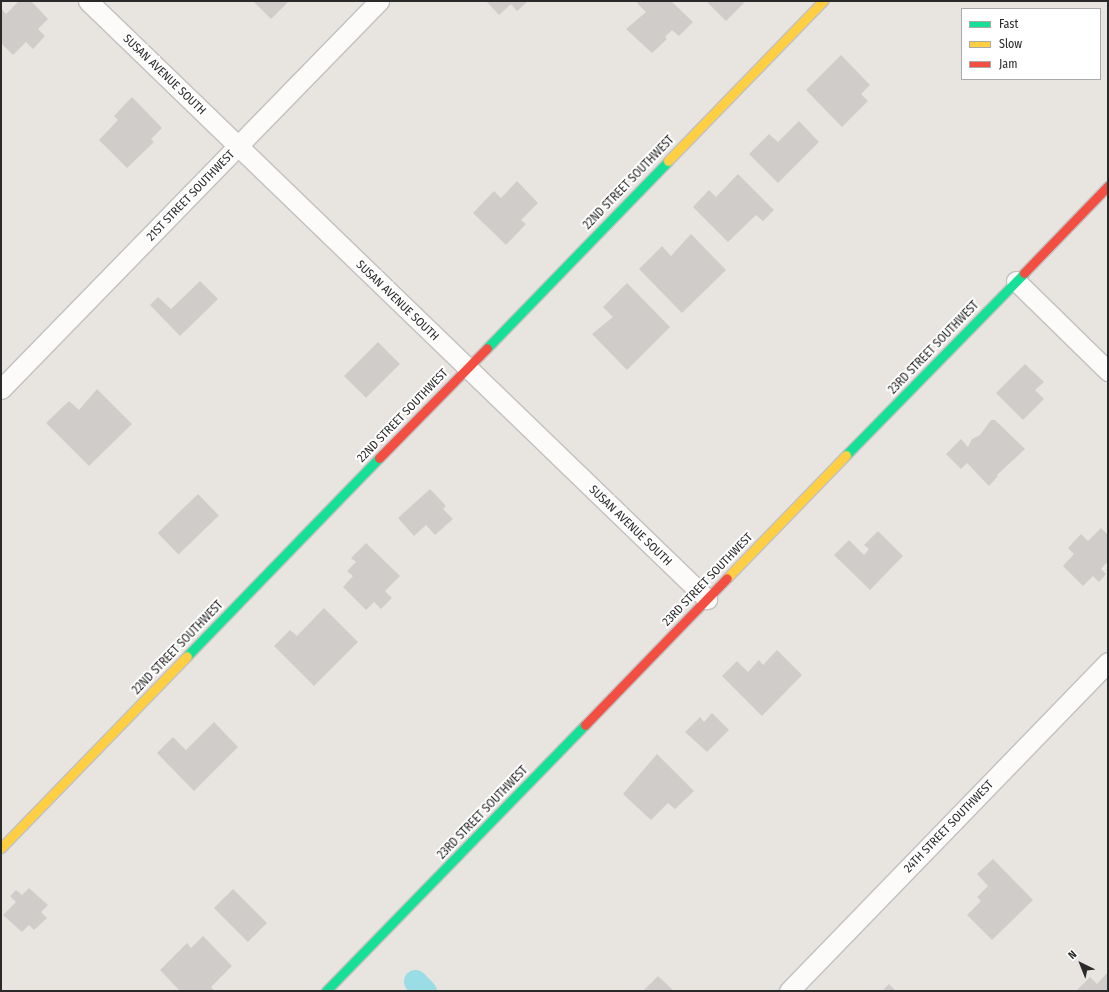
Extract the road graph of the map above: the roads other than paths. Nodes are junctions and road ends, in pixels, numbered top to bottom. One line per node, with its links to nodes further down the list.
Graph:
1 (88, 1): 4 (street, SUSAN AVENUE SOUTH)
2 (379, 1): 4 (street, 21ST STREET SOUTHWEST)
3 (823, 1): 7 (street, 22ND STREET SOUTHWEST)
4 (238, 147): 7 (street, SUSAN AVENUE SOUTH); 9 (street, 21ST STREET SOUTHWEST)
5 (1108, 186): 6 (street, 23RD STREET SOUTHWEST)
6 (1016, 281): 8 (street); 10 (street, 23RD STREET SOUTHWEST)
7 (467, 368): 10 (street, SUSAN AVENUE SOUTH); 12 (street, 22ND STREET SOUTHWEST)
8 (1108, 371)
9 (1, 389)
10 (707, 599): 13 (street, 23RD STREET SOUTHWEST)
11 (1108, 662): 14 (street, 24TH STREET SOUTHWEST)
12 (1, 848)
13 (326, 991)
14 (789, 991)

